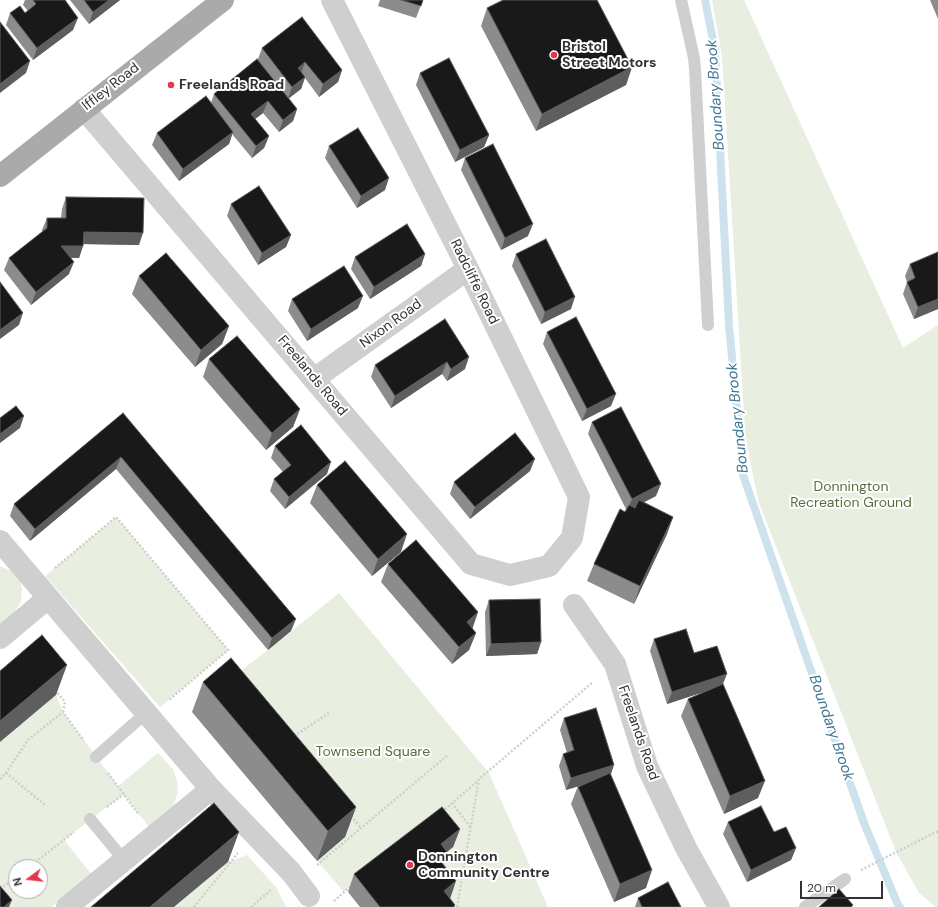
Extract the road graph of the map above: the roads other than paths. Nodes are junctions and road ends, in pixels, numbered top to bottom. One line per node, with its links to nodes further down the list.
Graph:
1 (223, 0): 4 (main road, Iffley Road)
2 (332, 0): 6 (street, Radcliffe Road)
3 (681, 0): 7 (lane)
4 (84, 109): 5 (main road, Iffley Road); 8 (street, Freelands Road)
5 (0, 176)
6 (468, 269): 8 (street, Nixon Road); 10 (street, Radcliffe Road)
7 (708, 325)
8 (314, 379): 10 (street, Freelands Road)
9 (0, 541): 11 (street)
10 (549, 566)
11 (42, 591): 13 (street); 14 (street)
12 (574, 605): 22 (street, Freelands Road)
13 (0, 638)
14 (147, 715): 15 (lane); 16 (street)
15 (96, 757)
16 (211, 789): 18 (street); 20 (street)
17 (90, 819): 18 (lane)
18 (124, 860): 21 (street)
19 (845, 879): 23 (lane)
20 (314, 901)
21 (67, 907)
22 (719, 907)
23 (805, 907)

